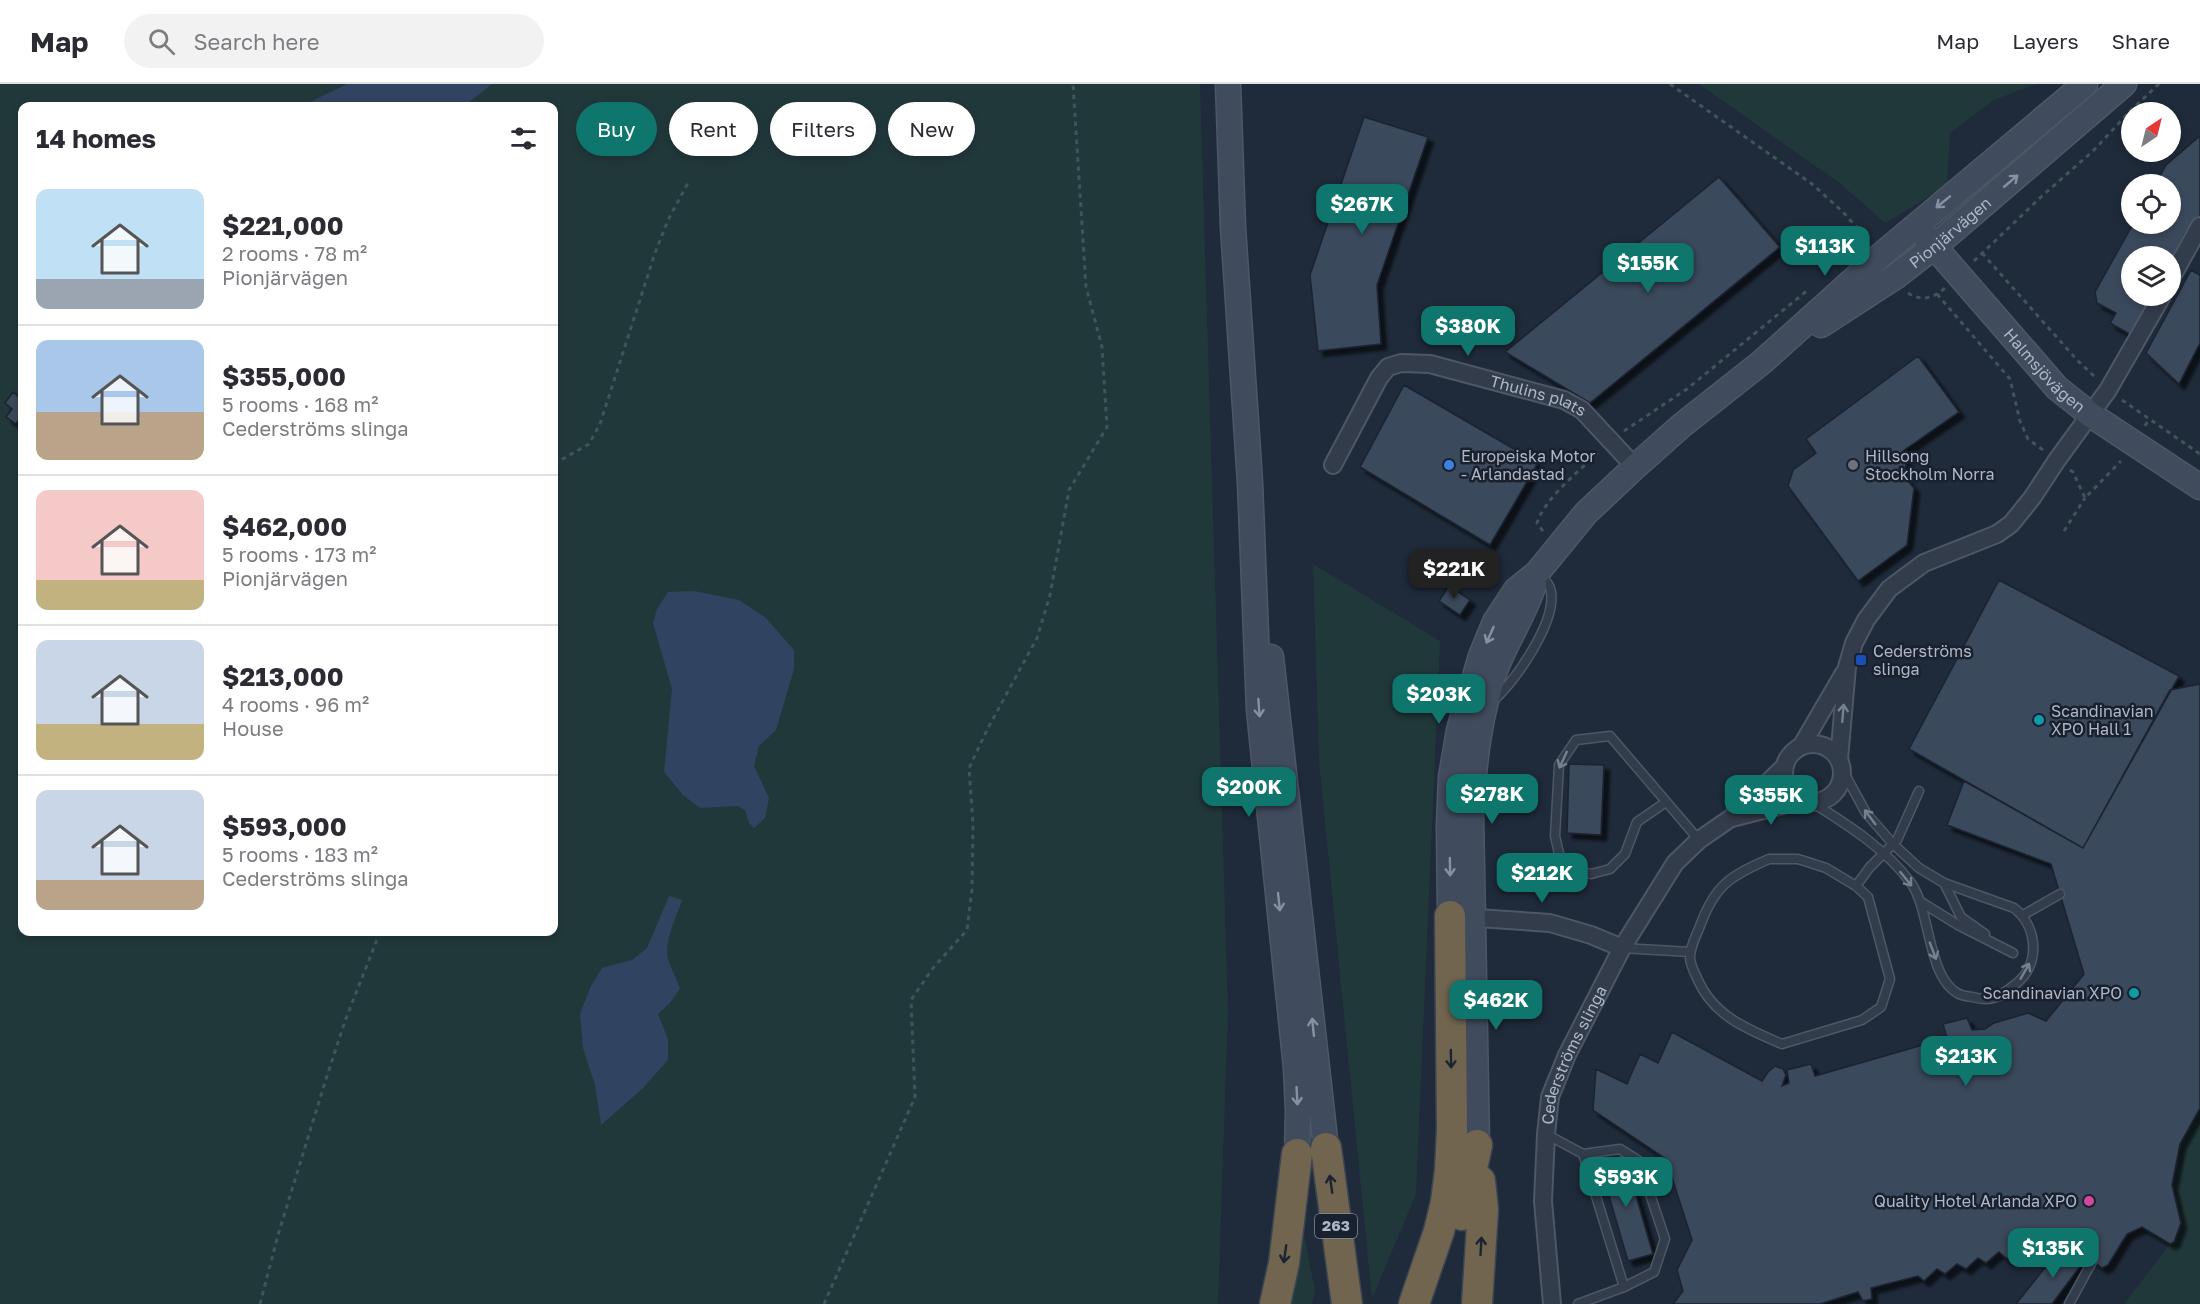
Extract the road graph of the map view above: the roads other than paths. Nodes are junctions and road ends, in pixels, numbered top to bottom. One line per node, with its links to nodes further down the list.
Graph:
1 (1228, 84): 13 (main road, 263)
2 (2085, 84): 4 (main road, Pionjärvägen, one-way to 4)
3 (2124, 84): 6 (main road, Pionjärvägen, one-way to 3)
4 (1916, 225): 6 (main road, Halmsjövägen); 9 (main road, Pionjärvägen)
5 (2200, 226): 7 (street)
6 (1935, 246): 9 (main road, Pionjärvägen); 10 (main road, Halmsjövägen)
7 (2181, 260)
8 (2156, 306): 10 (street, Cederströms slinga)
9 (1762, 362): 12 (main road, Pionjärvägen)
10 (2091, 415): 14 (main road, Halmsjövägen); 16 (street, Cederströms slinga)
11 (1333, 465): 12 (street, Thulins plats)
12 (1635, 467): 15 (main road, Pionjärvägen)
13 (1250, 482): 37 (main road, 263, one-way to 13); 38 (main road, 263, one-way to 38)
14 (2200, 487)
15 (1537, 573): 32 (main road, Pionjärvägen); 32 (main road, Pionjärvägen, one-way to 32)
16 (1847, 666): 17 (street, Cederströms slinga); 18 (street, Cederströms slinga, one-way to 16)
17 (1802, 746): 18 (street); 19 (street, Cederströms slinga)
18 (1841, 764): 21 (street, Cederströms slinga); 25 (lane, one-way to 18)
19 (1784, 767): 21 (street); 23 (street, Cederströms slinga)
20 (1918, 791): 25 (lane)
21 (1807, 801): 23 (street, Cederströms slinga); 26 (lane)
22 (1666, 802): 22 (lane, one-way to 22); 24 (lane)
23 (1731, 818): 24 (street, Cederströms slinga)
24 (1699, 840): 33 (street, Cederströms slinga)
25 (1893, 844): 26 (lane); 27 (lane)
26 (1883, 854): 28 (lane); 30 (lane, one-way to 30)
27 (1944, 883): 30 (lane); 31 (lane)
28 (1856, 886): 34 (lane); 34 (lane)
29 (2060, 894): 31 (lane)
30 (1921, 902): 31 (lane, one-way to 31)
31 (2023, 915)
32 (1461, 917): 33 (street); 36 (main road, Pionjärvägen); 44 (highway, one-way to 44)
33 (1622, 948): 34 (lane); 35 (street, Cederströms slinga)
34 (1690, 952)
35 (1546, 1134): 39 (lane); 47 (street, Cederströms slinga)
36 (1477, 1145): 45 (highway); 46 (highway, one-way to 36)
37 (1326, 1148): 43 (highway, 263, one-way to 37)
38 (1297, 1154): 42 (highway, 263, one-way to 42)
39 (1583, 1154): 41 (lane); 41 (lane)
40 (2093, 1260): 49 (lane)
41 (1624, 1287): 48 (lane)
42 (1275, 1304)
43 (1347, 1304)
44 (1414, 1304)
45 (1434, 1304)
46 (1477, 1304)
47 (1552, 1304)
48 (1578, 1304)
49 (2069, 1304)

